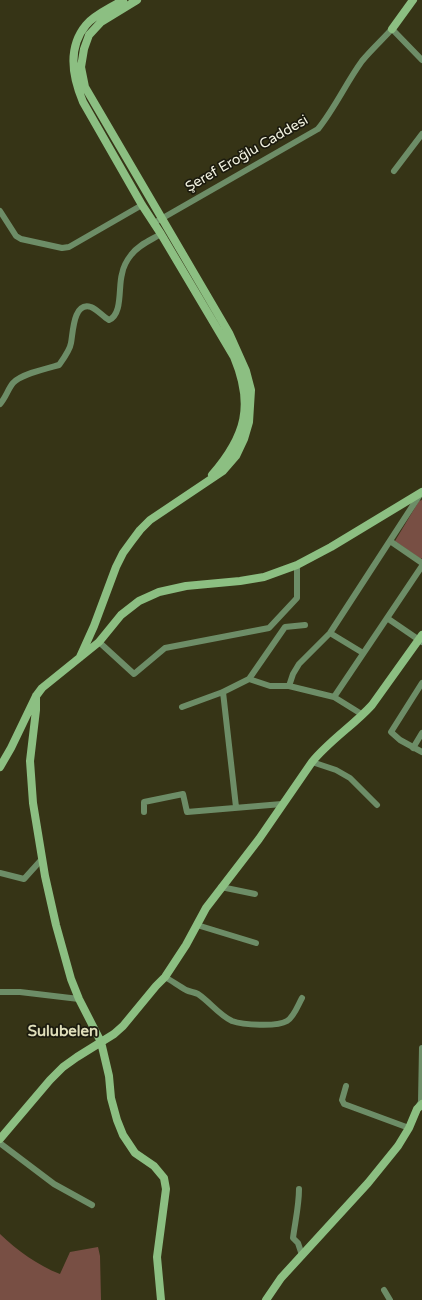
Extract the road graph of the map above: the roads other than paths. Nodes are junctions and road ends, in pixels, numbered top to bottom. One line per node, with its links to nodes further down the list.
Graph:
1 (123, 0): 8 (street)
2 (137, 0): 10 (street)
3 (413, 0): 4 (street, Şeref Eroğlu Caddesi)
4 (392, 29): 5 (street); 10 (street, Şeref Eroğlu Caddesi)
5 (422, 60)
6 (422, 134): 7 (street)
7 (394, 171)
8 (142, 204): 9 (street); 10 (street)
9 (0, 212)
10 (158, 221): 11 (street); 13 (street)
11 (161, 234): 12 (street); 13 (street)
12 (0, 404)
13 (205, 482): 24 (street)
14 (422, 492): 15 (street); 16 (street)
15 (390, 541): 17 (street); 20 (street)
16 (297, 565): 22 (street); 22 (street)
17 (422, 565): 18 (street)
18 (386, 618): 21 (street); 23 (street)
19 (305, 625): 25 (street)
20 (330, 633): 23 (street); 27 (street)
21 (421, 639): 32 (street)
22 (99, 642): 24 (street)
23 (363, 653): 30 (street)
24 (80, 658): 29 (street)
25 (249, 679): 27 (street); 28 (street)
26 (422, 683): 34 (street)
27 (289, 686): 30 (street)
28 (223, 692): 31 (street); 40 (street)
29 (36, 696): 37 (street); 42 (street)
30 (334, 697): 32 (street)
31 (182, 707)
32 (363, 715): 36 (street)
33 (422, 733): 34 (street)
34 (413, 748): 35 (street)
35 (422, 752)
36 (312, 762): 38 (street); 39 (street)
37 (0, 767)
38 (282, 804): 40 (street); 44 (street)
39 (377, 805)
40 (236, 807): 41 (street)
41 (144, 812)
42 (42, 859): 43 (street); 51 (street)
43 (0, 873)
44 (221, 887): 45 (street); 46 (street)
45 (255, 894)
46 (197, 925): 47 (street); 48 (street)
47 (256, 943)
48 (163, 979): 50 (street); 52 (street)
49 (0, 992): 51 (street)
50 (302, 998)
51 (79, 999): 52 (street)
52 (101, 1044): 57 (street); 62 (street)
53 (422, 1048): 55 (street)
54 (346, 1086): 56 (street)
55 (420, 1107): 56 (street)
56 (409, 1128): 60 (street)
57 (0, 1143): 59 (street)
58 (299, 1189): 60 (street)
59 (92, 1205)
60 (302, 1255): 63 (street)
61 (384, 1290): 64 (street)
62 (161, 1300)
63 (266, 1300)
64 (390, 1300)

